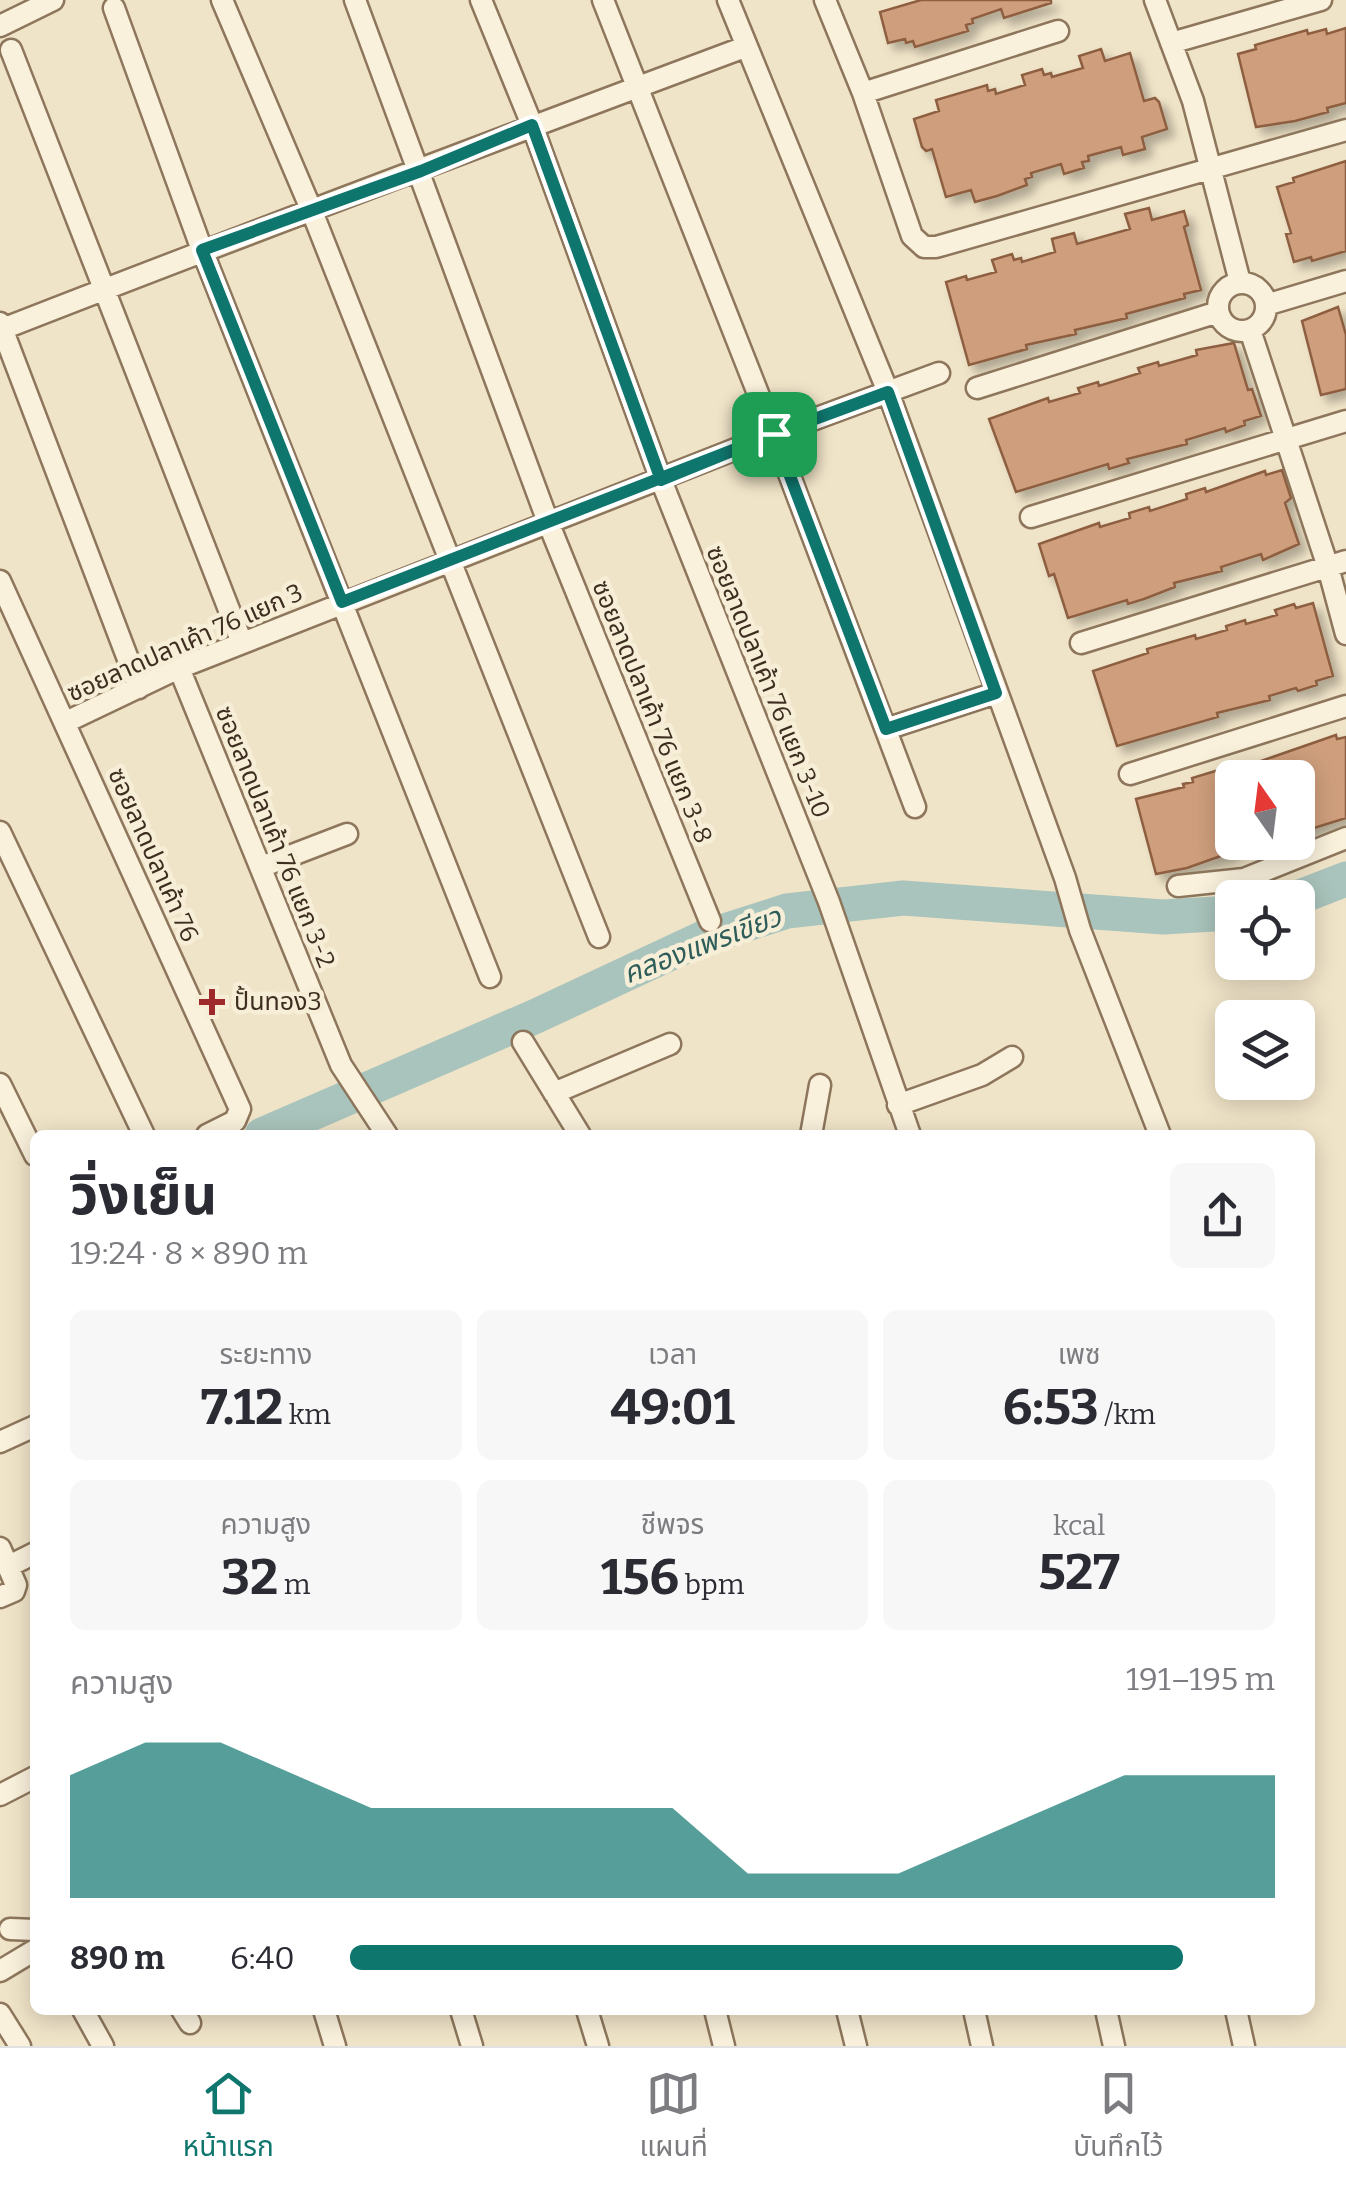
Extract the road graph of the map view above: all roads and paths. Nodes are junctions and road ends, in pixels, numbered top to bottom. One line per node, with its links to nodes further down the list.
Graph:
1 (53, 0): 11 (street)
2 (222, 0): 22 (street)
3 (355, 0): 21 (street, ซอยลาดปลาเค้า 76 แยก 3-8)
4 (481, 0): 18 (street, ซอยลาดปลาเค้า 76 แยก 3-10)
5 (603, 0): 16 (street)
6 (728, 0): 14 (street)
7 (825, 0): 17 (street)
8 (1155, 0): 13 (street)
9 (1321, 0): 13 (street)
10 (114, 8): 23 (street)
11 (0, 26)
12 (1058, 31): 17 (street)
13 (1170, 42): 20 (street)
14 (745, 47): 16 (street); 33 (street)
15 (12, 50): 26 (street)
16 (638, 87): 18 (street); 35 (street)
17 (862, 93): 20 (street)
18 (532, 125): 21 (street); 37 (street, ซอยลาดปลาเค้า 76 แยก 3-10)
19 (1346, 130): 20 (street)
20 (1211, 167): 25 (street)
21 (421, 171): 22 (street); 39 (street, ซอยลาดปลาเค้า 76 แยก 3-8)
22 (311, 210): 23 (street); 40 (street)
23 (202, 250): 26 (street); 43 (street)
24 (1346, 280): 27 (street)
25 (1240, 282): 27 (street); 28 (street)
26 (105, 288): 29 (street); 45 (street)
27 (1266, 306): 30 (street)
28 (1218, 312): 30 (street); 32 (street)
29 (1, 328): 48 (street)
30 (1250, 330): 36 (street)
31 (940, 374): 33 (street, ซอยลาดปลาเค้า 76 แยก 3)
32 (977, 388)
33 (888, 392): 35 (street, ซอยลาดปลาเค้า 76 แยก 3); 49 (street)
34 (1346, 421): 36 (street)
35 (774, 434): 37 (street, ซอยลาดปลาเค้า 76 แยก 3); 52 (street)
36 (1286, 439): 38 (street); 41 (street)
37 (661, 480): 39 (street, ซอยลาดปลาเค้า 76 แยก 3); 69 (street, ซอยลาดปลาเค้า 76 แยก 3-10)
38 (1031, 516)
39 (548, 522): 40 (street, ซอยลาดปลาเค้า 76 แยก 3); 60 (street, ซอยลาดปลาเค้า 76 แยก 3-8)
40 (448, 562): 43 (street, ซอยลาดปลาเค้า 76 แยก 3); 61 (street)
41 (1337, 564): 44 (street); 46 (street)
42 (0, 581): 51 (street, ซอยลาดปลาเค้า 76)
43 (342, 602): 45 (street, ซอยลาดปลาเค้า 76 แยก 3); 62 (street)
44 (1346, 634)
45 (242, 643): 47 (street, ซอยลาดปลาเค้า 76 แยก 3)
46 (1081, 643)
47 (179, 668): 48 (street, ซอยลาดปลาเค้า 76 แยก 3); 58 (street, ซอยลาดปลาเค้า 76 แยก 3-2)
48 (139, 688): 51 (street, ซอยลาดปลาเค้า 76 แยก 3)
49 (996, 693): 52 (street); 76 (street)
50 (1346, 706): 53 (street)
51 (66, 722): 71 (street, ซอยลาดปลาเค้า 76)
52 (886, 729): 54 (street)
53 (1130, 774)
54 (916, 807)
55 (0, 832): 70 (street)
56 (347, 834): 58 (street)
57 (1346, 838): 59 (street)
58 (260, 867): 72 (street, ซอยลาดปลาเค้า 76 แยก 3-2)
59 (1178, 886)
60 (710, 921)
61 (600, 937)
62 (490, 977)
63 (524, 1042): 68 (street)
64 (670, 1044): 68 (street)
65 (1012, 1057): 69 (street)
66 (0, 1084): 77 (street)
67 (820, 1085): 74 (street)
68 (554, 1093): 73 (street)
69 (898, 1106): 75 (street, ซอยลาดปลาเค้า 76 แยก 3-10)
70 (142, 1130)
71 (216, 1130)
72 (383, 1130)
73 (577, 1130)
74 (812, 1130)
75 (908, 1130)
76 (1158, 1130)
77 (30, 1145)
78 (30, 1428): 79 (street)
79 (0, 1442)
80 (30, 1554): 81 (street)
81 (4, 1557): 82 (street)
82 (0, 1598)
83 (30, 1780): 84 (street)
84 (0, 1795)
85 (10, 1929): 86 (street)
86 (30, 1930)
87 (30, 1953): 88 (street)
88 (0, 1971)
89 (0, 2014): 99 (street)
90 (87, 2015): 100 (street)
91 (326, 2015): 101 (street)
92 (463, 2015): 102 (street)
93 (589, 2015): 103 (street)
94 (715, 2015): 104 (street)
95 (847, 2015): 105 (street)
96 (975, 2015): 106 (street)
97 (1107, 2015): 107 (street)
98 (1237, 2015): 108 (street)
99 (20, 2046)
100 (103, 2046)
101 (336, 2046)
102 (472, 2046)
103 (598, 2046)
104 (724, 2046)
105 (856, 2046)
106 (982, 2046)
107 (1114, 2046)
108 (1244, 2046)

